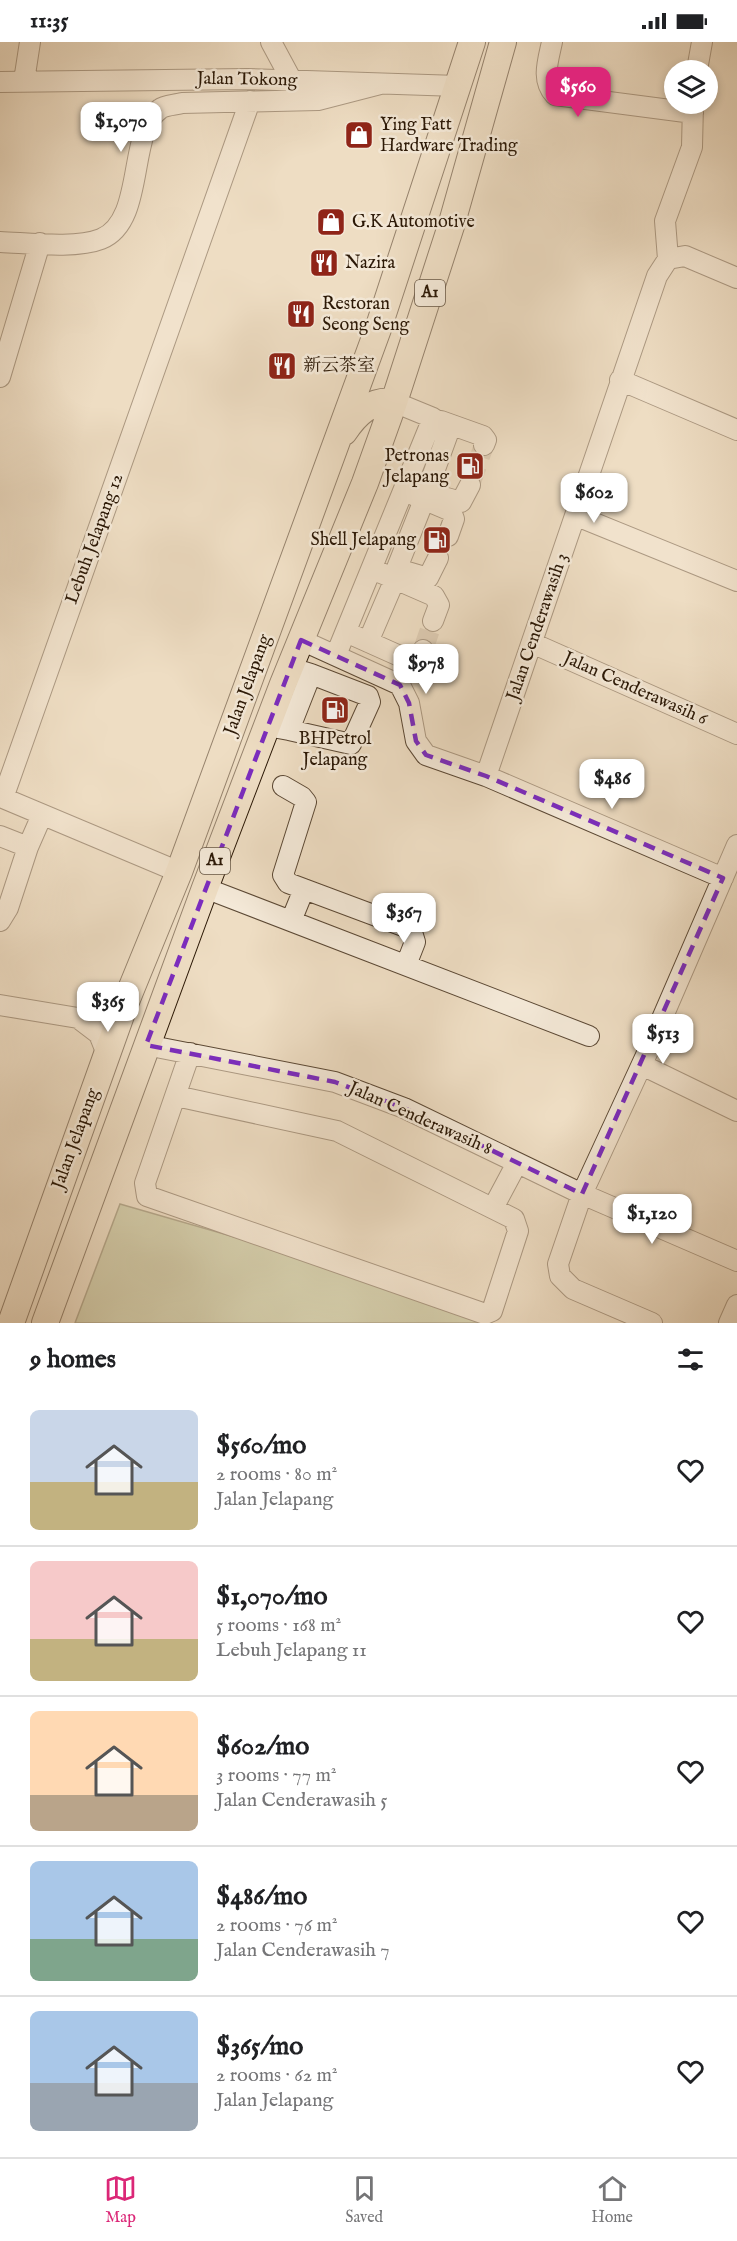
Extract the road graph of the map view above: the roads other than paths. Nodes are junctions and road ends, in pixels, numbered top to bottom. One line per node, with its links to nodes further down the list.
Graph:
1 (30, 42): 6 (street)
2 (271, 42): 7 (street)
3 (472, 42): 10 (main road, Jalan Jelapang / A1)
4 (503, 42): 21 (main road, Jalan Jelapang / A1)
5 (552, 42): 12 (street)
6 (24, 81): 7 (street, Jalan Tokong); 8 (street, Jalan Tokong)
7 (292, 81): 9 (street, Jalan Tokong)
8 (0, 82)
9 (380, 84): 10 (street, Jalan Tokong); 11 (street)
10 (458, 86): 18 (main road, Jalan Jelapang / A1)
11 (250, 101): 15 (street); 48 (street, Lebuh Jelapang 12)
12 (664, 105)
13 (693, 114): 16 (street)
14 (0, 242): 15 (street)
15 (40, 243): 19 (street)
16 (676, 258): 17 (street); 20 (street, Jalan Cenderawasih 3)
17 (737, 278)
18 (378, 329): 21 (main road); 25 (main road, Jalan Jelapang / A1)
19 (0, 377)
20 (620, 380): 23 (street); 29 (street, Jalan Cenderawasih 3)
21 (394, 402): 22 (street); 25 (main road); 37 (main road, Jalan Jelapang / A1)
22 (442, 422): 24 (street); 27 (street); 28 (street)
23 (737, 430)
24 (484, 446)
25 (333, 449): 52 (main road, Jalan Jelapang / A1)
26 (470, 485): 28 (street)
27 (405, 488): 28 (street); 32 (street)
28 (425, 496): 30 (street); 33 (street)
29 (577, 516): 34 (street); 38 (street, Jalan Cenderawasih 3)
30 (448, 536)
31 (438, 558): 33 (street)
32 (374, 564): 33 (street); 36 (street)
33 (396, 573): 35 (street); 39 (street)
34 (737, 581)
35 (433, 621)
36 (346, 632): 39 (street); 41 (street)
37 (301, 640): 41 (street); 42 (main road, Jalan Jelapang / A1)
38 (532, 643): 45 (street, Jalan Cenderawasih 6); 46 (street, Jalan Cenderawasih 3)
39 (376, 645): 40 (street); 43 (street)
40 (423, 650)
41 (336, 656): 43 (street)
42 (300, 670): 44 (main road, Jalan Jelapang / A1); 44 (street)
43 (373, 672): 46 (street)
44 (278, 728): 54 (main road, Jalan Jelapang / A1)
45 (737, 734)
46 (486, 776): 53 (street)
47 (283, 786): 55 (street)
48 (42, 815): 51 (street); 52 (street, Lebuh Jelapang 12)
49 (0, 836): 51 (street)
50 (737, 845): 53 (street)
51 (28, 847): 56 (street)
52 (179, 872): 59 (main road, Jalan Jelapang / A1)
53 (723, 878): 66 (street)
54 (205, 888): 57 (street); 63 (main road, Jalan Jelapang / A1)
55 (304, 889): 57 (street); 58 (street)
56 (0, 921)
57 (291, 921): 58 (street)
58 (406, 965): 62 (street)
59 (125, 1004): 61 (street); 65 (main road, Jalan Jelapang / A1)
60 (0, 1005): 61 (street)
61 (78, 1018): 65 (street)
62 (589, 1036)
63 (146, 1045): 64 (street, Jalan Cenderawasih 8); 75 (main road, Jalan Jelapang / A1)
64 (190, 1053): 67 (street); 69 (street, Jalan Cenderawasih 8)
65 (107, 1054): 74 (main road, Jalan Jelapang / A1)
66 (642, 1065): 68 (street); 70 (street)
67 (176, 1096): 71 (street); 71 (street)
68 (737, 1111)
69 (517, 1163): 70 (street, Jalan Cenderawasih 8); 71 (street)
70 (582, 1194): 72 (street, Jalan Cenderawasih 8); 76 (street)
71 (493, 1208)
72 (737, 1261)
73 (737, 1305): 77 (street)
74 (11, 1323)
75 (45, 1323)
76 (652, 1323)
77 (729, 1323)

